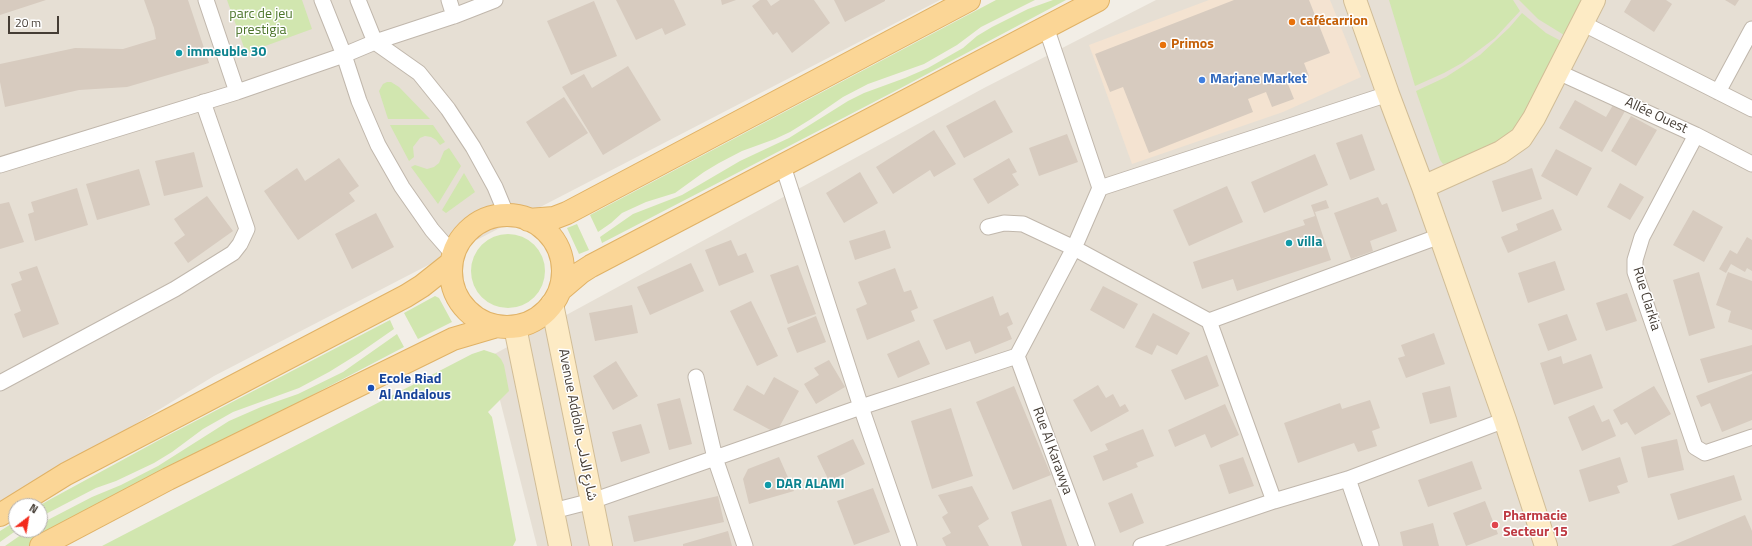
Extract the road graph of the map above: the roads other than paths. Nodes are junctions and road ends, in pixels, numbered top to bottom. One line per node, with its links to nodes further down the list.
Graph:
1 (206, 0): 17 (street)
2 (322, 0): 15 (street)
3 (358, 0): 14 (street)
4 (448, 0): 10 (street)
5 (495, 0): 10 (street)
6 (969, 0): 29 (main road)
7 (1098, 0): 12 (main road)
8 (1355, 0): 19 (street)
9 (1594, 0): 11 (street)
10 (454, 16): 14 (street)
11 (1582, 23): 16 (street); 18 (street)
12 (1046, 27): 25 (main road); 27 (street)
13 (1752, 29): 18 (street)
14 (374, 42): 15 (street); 28 (street)
15 (344, 55): 17 (street); 33 (street)
16 (1558, 72): 22 (street, Allée Ouest); 26 (street)
17 (237, 92): 20 (street)
18 (1718, 92): 21 (street)
19 (1388, 94): 26 (street); 27 (street)
20 (203, 102): 24 (street); 39 (street)
21 (1752, 109)
22 (1696, 135): 23 (street, Allée Ouest); 42 (street, Rue Clarkia)
23 (1752, 164)
24 (0, 165)
25 (783, 166): 34 (main road); 40 (street)
26 (1423, 187): 31 (street)
27 (1100, 188): 32 (street)
28 (507, 216): 29 (main road); 33 (main road)
29 (528, 220): 34 (main road)
30 (988, 227): 32 (street)
31 (1440, 236): 35 (street); 41 (street)
32 (1074, 248): 35 (street); 37 (street)
33 (452, 259): 36 (main road); 48 (main road)
34 (556, 297): 36 (main road); 45 (street, Avenue Addolb شارع الدلب)
35 (1209, 321): 46 (street)
36 (506, 327): 47 (street); 49 (main road)
37 (1017, 356): 40 (street); 54 (street, Rue Al Karawya)
38 (696, 377): 43 (street)
39 (0, 383)
40 (861, 407): 43 (street); 53 (street)
41 (1505, 420): 44 (street); 57 (street)
42 (1752, 437)
43 (715, 458): 45 (street); 52 (street)
44 (1348, 479): 46 (street); 56 (street)
45 (592, 501): 47 (street); 51 (street, Avenue Addolb شارع الدلب)
46 (1274, 501): 55 (street)
47 (553, 511): 50 (street)
48 (0, 515)
49 (41, 546)
50 (560, 546)
51 (601, 546)
52 (745, 546)
53 (909, 546)
54 (1087, 546)
55 (1141, 546)
56 (1371, 546)
57 (1546, 546)

